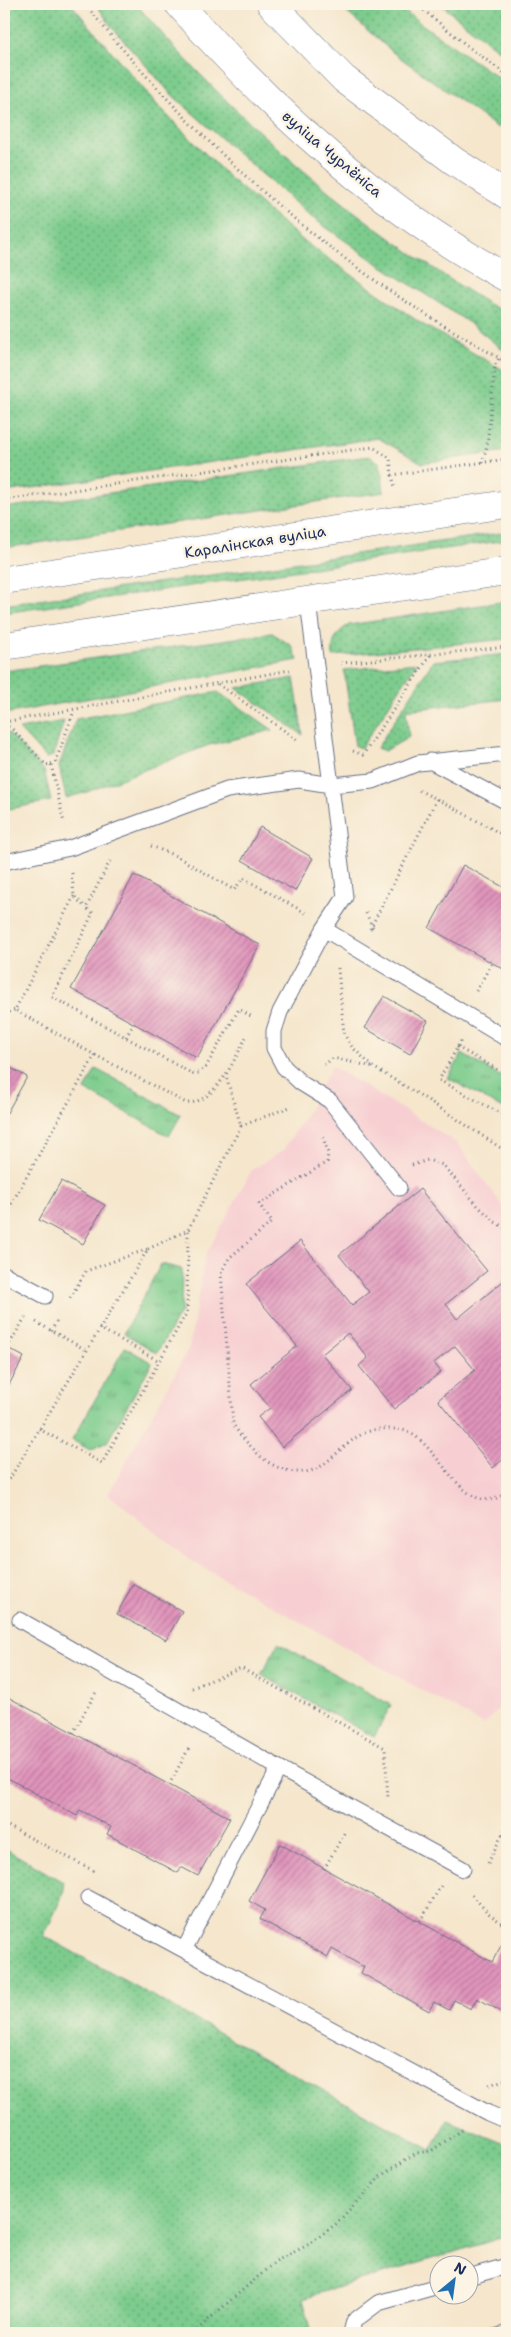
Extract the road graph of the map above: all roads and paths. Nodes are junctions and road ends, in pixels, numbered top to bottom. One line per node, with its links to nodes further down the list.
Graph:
1 (85, 4): 8 (path)
2 (179, 4): 7 (main road, вуліца Чурлёніса)
3 (271, 4): 6 (main road)
4 (416, 4): 5 (path)
5 (507, 75)
6 (507, 195)
7 (507, 278)
8 (498, 358): 9 (path); 11 (path)
9 (507, 362)
10 (507, 459): 11 (path)
11 (482, 462): 12 (path)
12 (392, 475): 13 (path); 14 (path)
13 (394, 487)
14 (4, 500)
15 (507, 504): 17 (main road, Каралінская вуліца)
16 (507, 571): 18 (main road)
17 (4, 580)
18 (308, 602): 19 (main road); 22 (lane)
19 (4, 646)
20 (507, 646): 21 (path)
21 (431, 654): 22 (path); 27 (path)
22 (316, 665): 23 (path); 27 (lane)
23 (218, 684): 24 (path); 27 (path)
24 (74, 711): 25 (path); 29 (path)
25 (4, 723): 29 (path)
26 (507, 754): 28 (lane)
27 (327, 756): 30 (lane)
28 (430, 761): 30 (lane); 32 (lane)
29 (51, 764): 34 (path)
30 (331, 785): 34 (lane); 42 (lane)
31 (414, 788): 41 (path)
32 (507, 802)
33 (149, 846): 40 (path)
34 (70, 848): 36 (lane); 37 (path)
35 (118, 857): 38 (path)
36 (4, 862)
37 (74, 896): 38 (path); 46 (path)
38 (86, 908): 52 (path)
39 (364, 909): 41 (path)
40 (313, 917)
41 (372, 926): 43 (path)
42 (324, 929): 43 (lane); 65 (lane)
43 (358, 950): 48 (lane); 57 (path)
44 (492, 963): 45 (path)
45 (474, 995)
46 (15, 1010): 47 (path); 55 (path)
47 (4, 1014)
48 (472, 1020): 53 (lane); 54 (path)
49 (134, 1023): 52 (path)
50 (252, 1025): 52 (path)
51 (249, 1031): 59 (path)
52 (126, 1037)
53 (507, 1040)
54 (457, 1047): 58 (path); 61 (path)
55 (94, 1055): 59 (path); 66 (path)
56 (318, 1061): 57 (path)
57 (373, 1067): 64 (path)
58 (507, 1075)
59 (226, 1076): 62 (path)
60 (297, 1102): 62 (path)
61 (507, 1116)
62 (241, 1126): 68 (path)
63 (320, 1132): 83 (path)
64 (507, 1152)
65 (396, 1185): 67 (path)
66 (4, 1217)
67 (507, 1229)
68 (188, 1230): 69 (path); 80 (path)
69 (148, 1249): 72 (path); 76 (path)
70 (4, 1274): 71 (lane)
71 (45, 1296)
72 (66, 1305)
73 (19, 1312): 75 (path)
74 (61, 1314): 77 (path)
75 (26, 1316): 77 (path); 78 (path)
76 (99, 1328): 79 (path); 80 (path)
77 (51, 1331): 79 (path)
78 (7, 1348)
79 (86, 1350): 81 (path)
80 (159, 1362): 81 (path)
81 (39, 1429): 82 (path)
82 (4, 1488)
83 (507, 1492)
84 (20, 1620): 86 (lane)
85 (97, 1690): 87 (path)
86 (176, 1710): 89 (lane); 91 (path)
87 (73, 1733)
88 (193, 1742): 90 (path)
89 (279, 1768): 91 (lane); 104 (lane)
90 (169, 1785)
91 (378, 1823): 98 (lane)
92 (507, 1826): 94 (path)
93 (348, 1827): 97 (path)
94 (502, 1835): 95 (path); 96 (path)
95 (507, 1838)
96 (486, 1866)
97 (324, 1869)
98 (463, 1869)
99 (445, 1880): 102 (path)
100 (472, 1895): 103 (path)
101 (88, 1898): 104 (lane)
102 (420, 1921)
103 (507, 1928)
104 (184, 1950): 107 (lane)
105 (507, 2079): 106 (path)
106 (488, 2085)
107 (488, 2113): 108 (lane); 112 (path)
108 (507, 2121)
109 (507, 2266): 110 (lane)
110 (478, 2274)
111 (428, 2289): 113 (lane)
112 (193, 2333)
113 (351, 2333)

